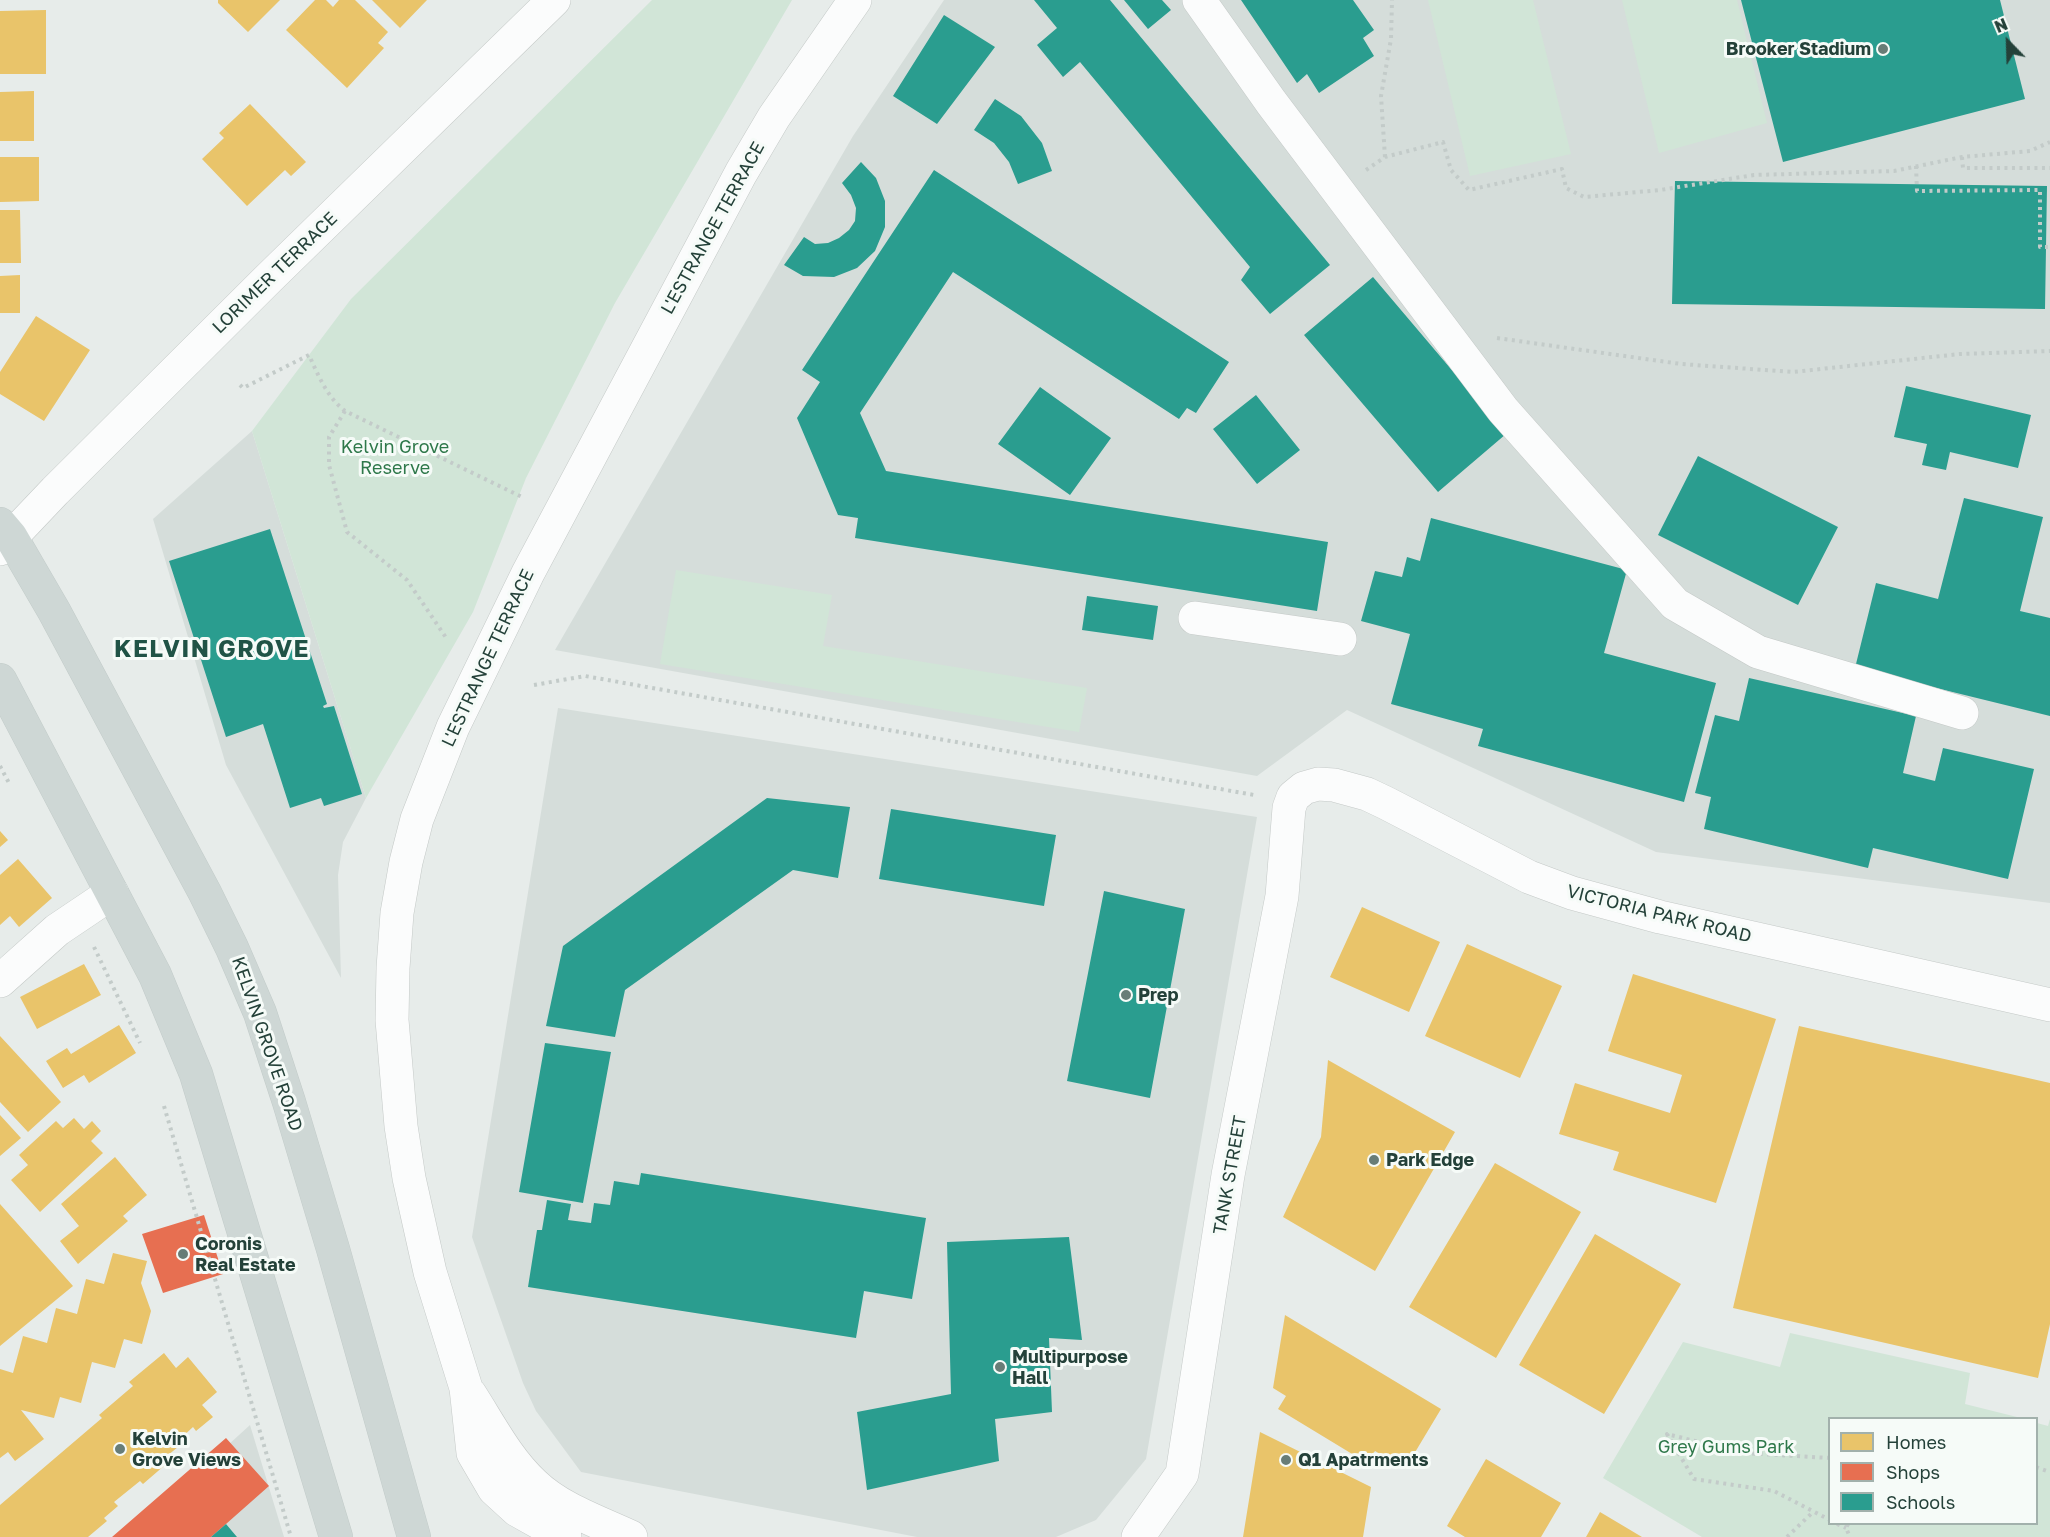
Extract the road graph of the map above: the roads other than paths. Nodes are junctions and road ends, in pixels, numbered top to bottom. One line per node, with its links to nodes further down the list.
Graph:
1 (554, 0): 4 (street, LORIMER TERRACE)
2 (855, 0): 13 (street, L'ESTRANGE TERRACE)
3 (1199, 0): 8 (street)
4 (4, 537): 15 (main road, KELVIN GROVE ROAD)
5 (1195, 618): 6 (street)
6 (1340, 639)
7 (0, 680): 10 (main road)
8 (1962, 713)
9 (1291, 801): 12 (street, VICTORIA PARK ROAD); 18 (street, TANK STREET)
10 (112, 892): 11 (street); 14 (main road)
11 (0, 981)
12 (2050, 1005)
13 (466, 1388): 16 (street, L'ESTRANGE TERRACE); 17 (street, L'ESTRANGE TERRACE)
14 (336, 1537)
15 (414, 1537)
16 (565, 1537)
17 (631, 1537)
18 (1138, 1537)

